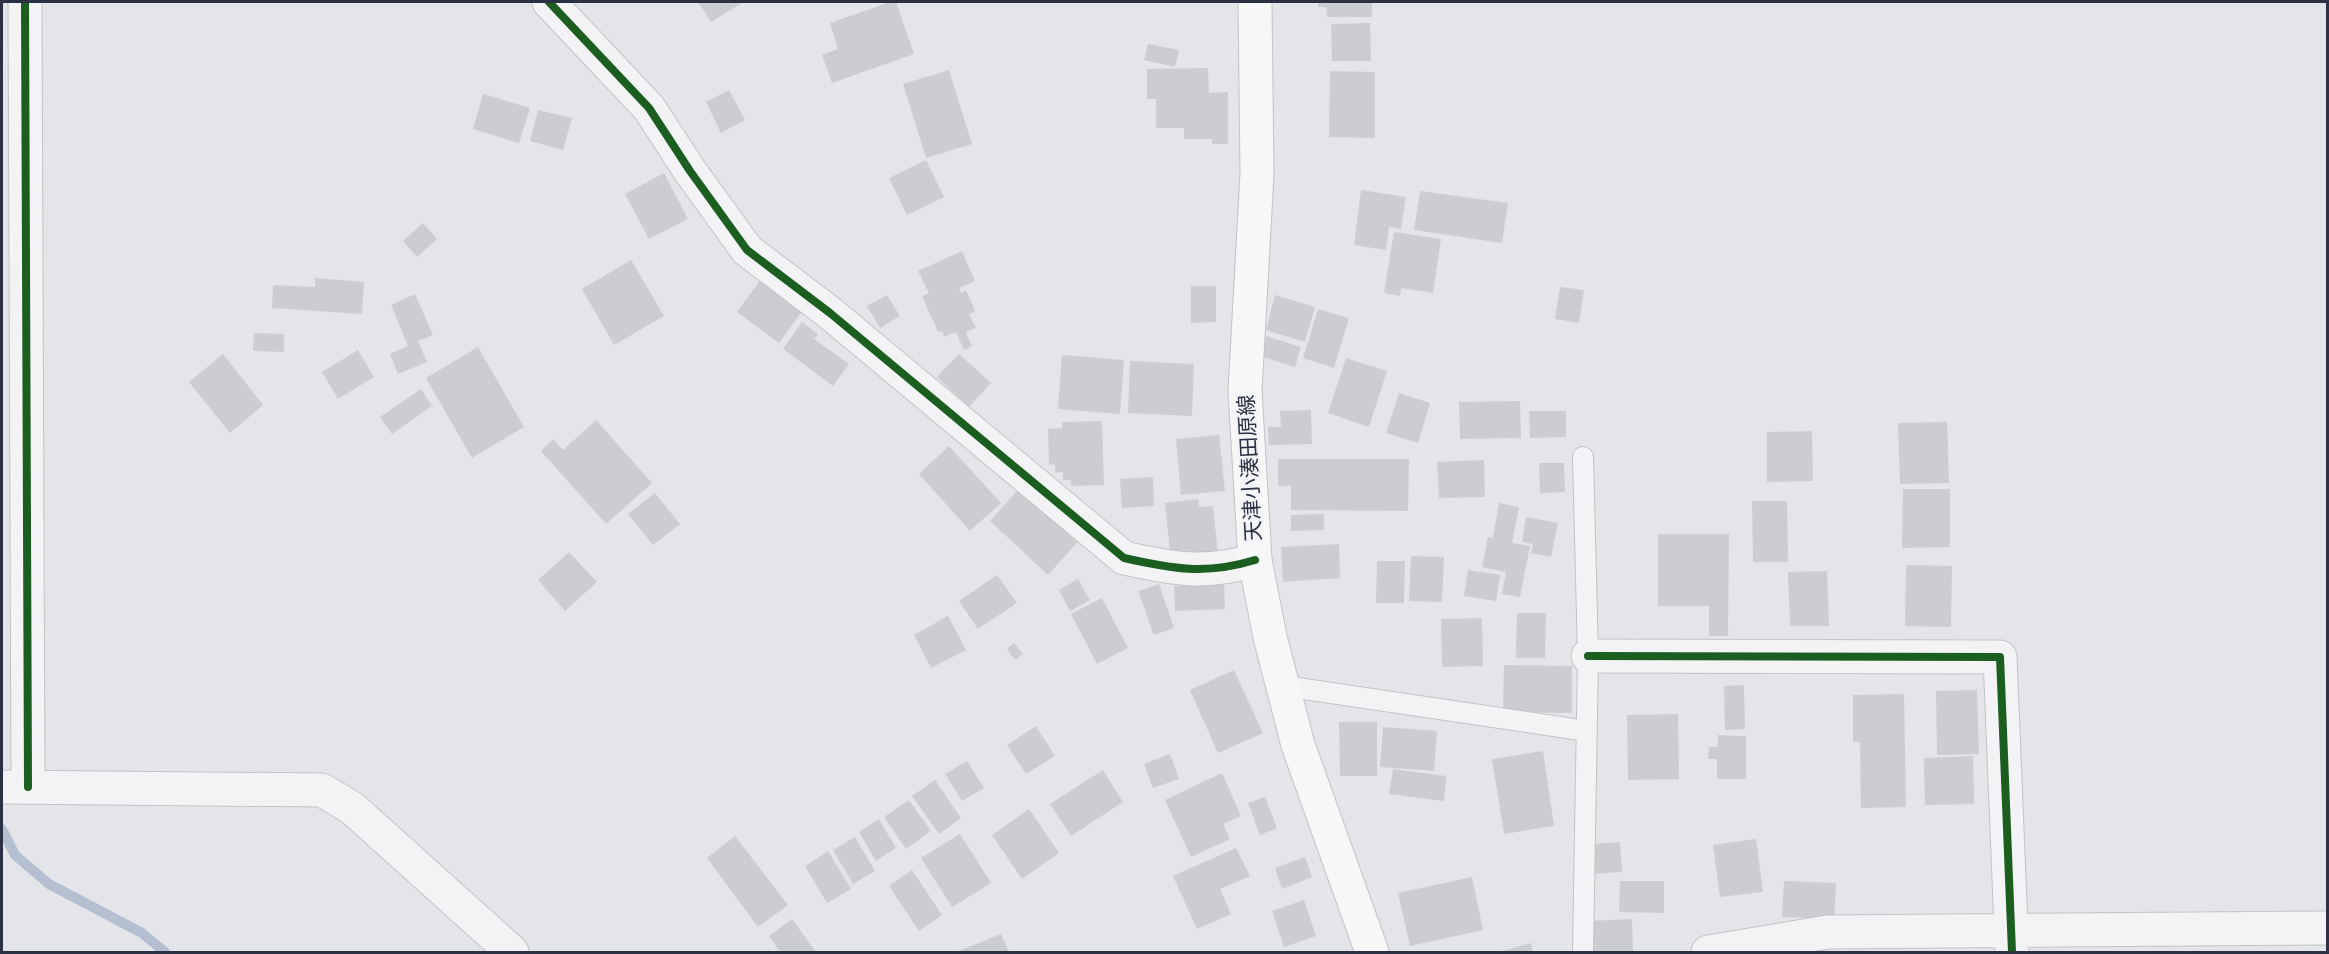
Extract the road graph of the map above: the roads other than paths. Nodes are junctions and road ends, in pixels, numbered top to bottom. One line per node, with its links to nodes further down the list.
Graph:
1 (25, 2): 9 (street)
2 (549, 2): 5 (street)
3 (1255, 2): 5 (main road, 天津小湊田原線)
4 (1583, 457): 6 (lane)
5 (1255, 560): 7 (main road, 天津小湊田原線)
6 (1588, 656): 8 (lane); 11 (street)
7 (1284, 686): 8 (lane); 13 (main road, 天津小湊田原線)
8 (1587, 731): 14 (lane)
9 (13, 787): 12 (street)
10 (2328, 928): 11 (street)
11 (2012, 941): 15 (street)
12 (512, 952)
13 (1372, 952)
14 (1583, 952)
15 (1708, 952)

